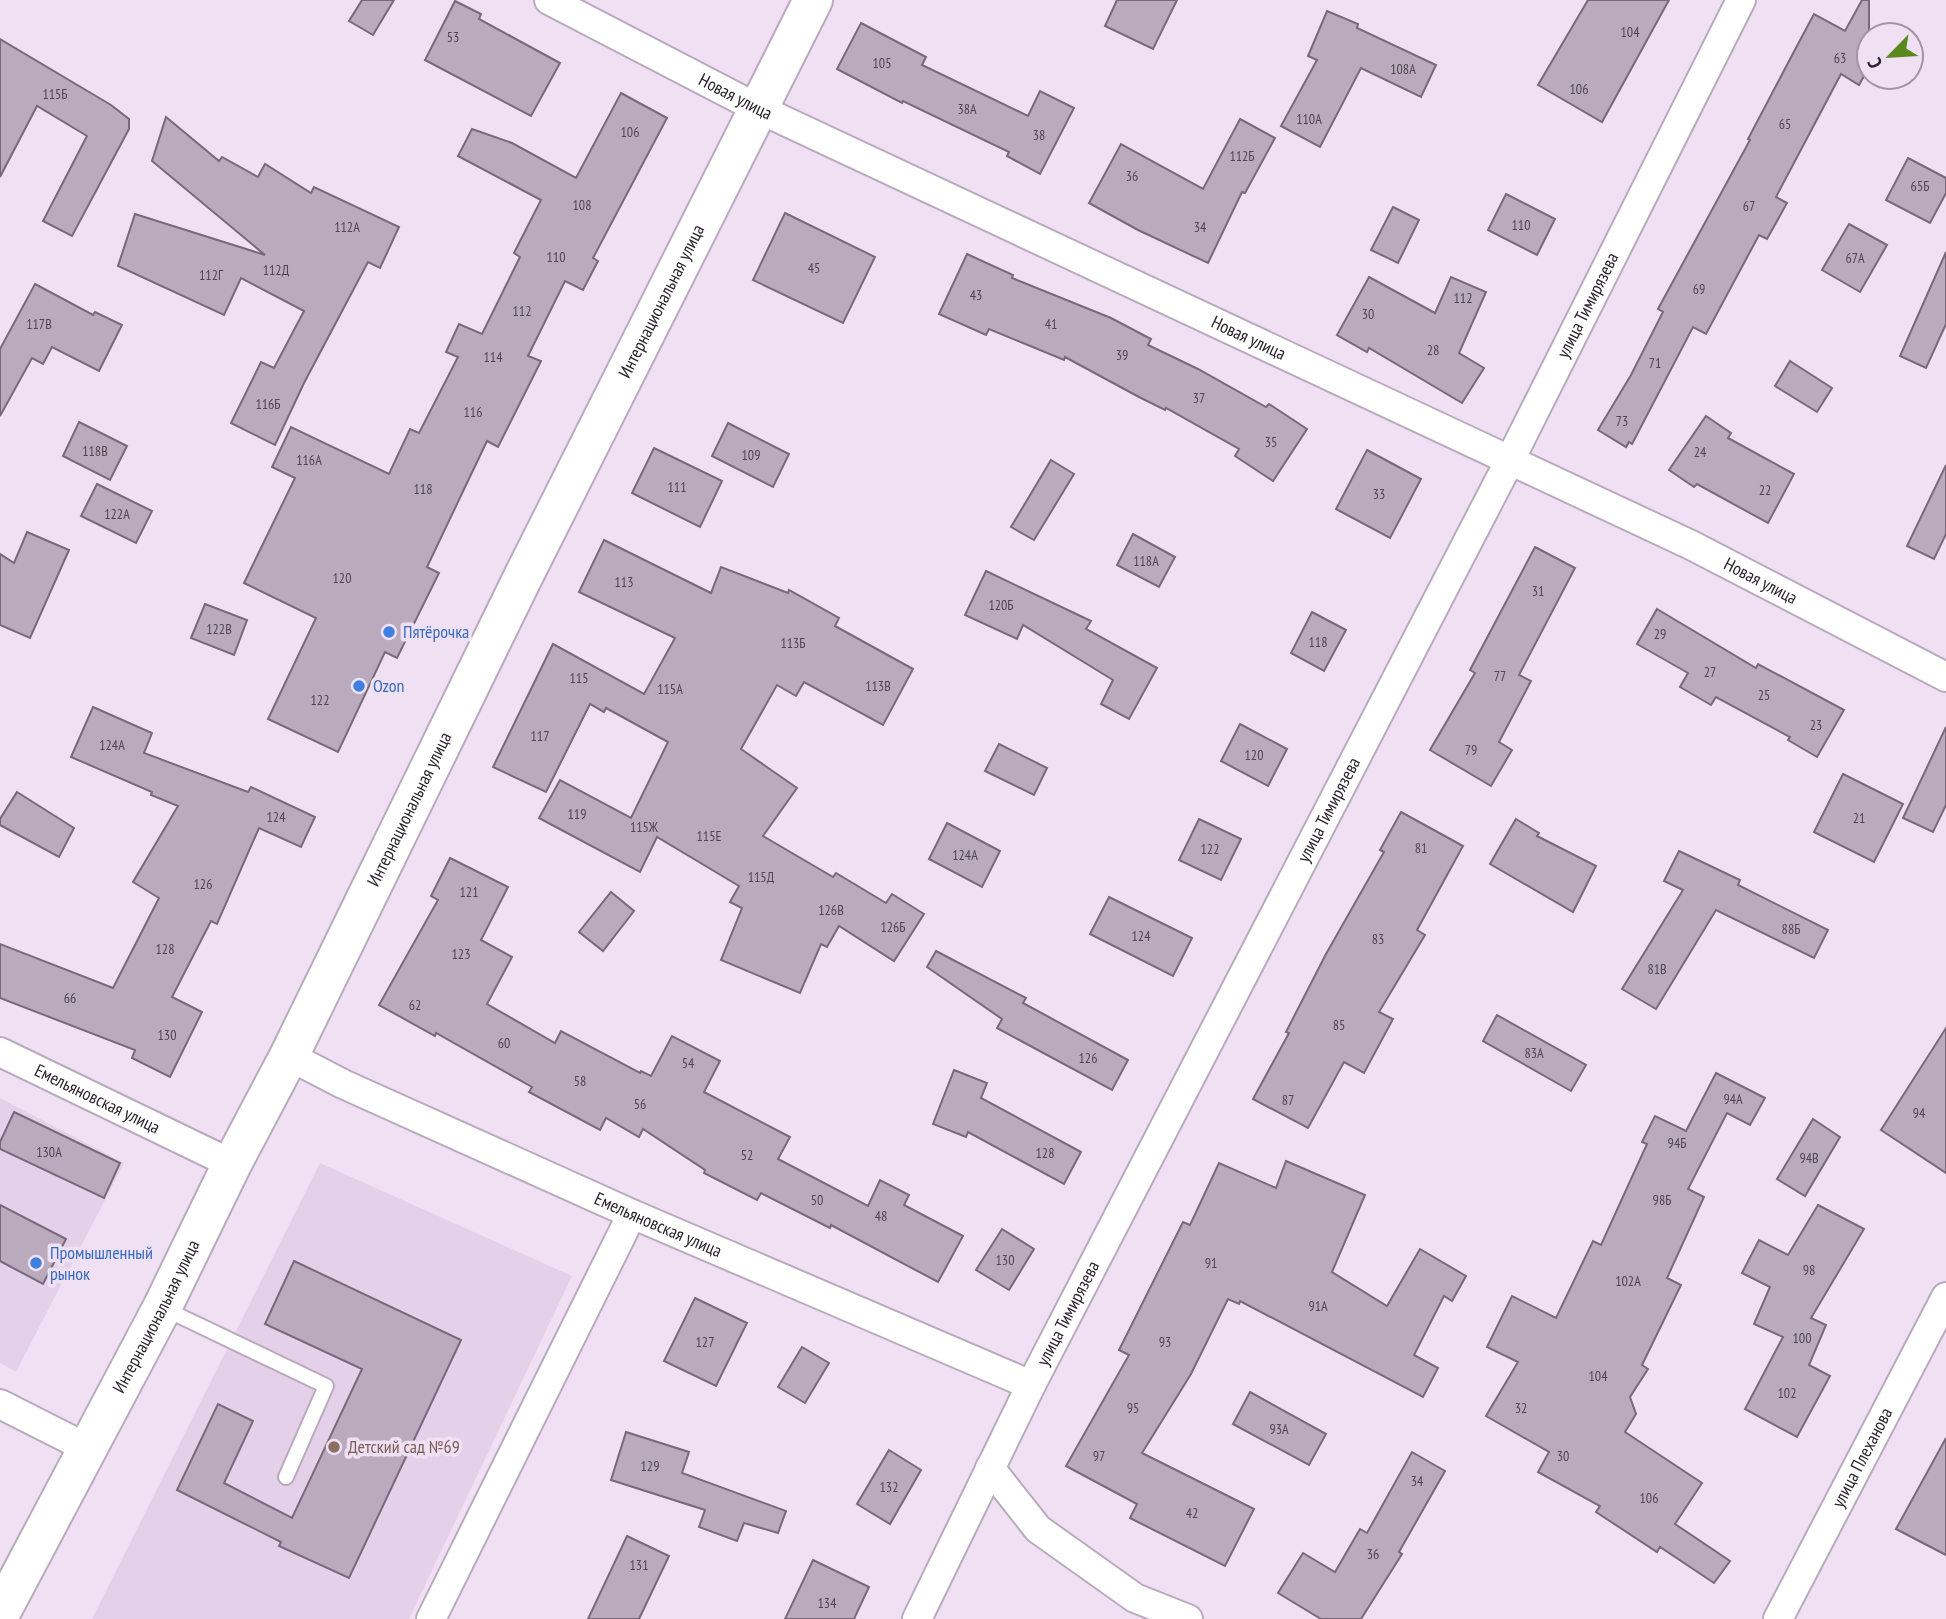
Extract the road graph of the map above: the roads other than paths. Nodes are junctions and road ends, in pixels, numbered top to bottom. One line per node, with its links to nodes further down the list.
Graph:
1 (549, 0): 4 (street, Новая улица)
2 (813, 0): 4 (main road, Интернациональная улица)
3 (1741, 0): 5 (street, улица Тимирязева)
4 (759, 109): 5 (street, Новая улица); 8 (main road, Интернациональная улица)
5 (1510, 460): 6 (street, Новая улица); 13 (street, улица Тимирязева)
6 (1946, 677)
7 (0, 1052): 9 (street, Емельяновская улица)
8 (289, 1056): 9 (main road, Интернациональная улица); 10 (street, Емельяновская улица)
9 (232, 1164): 12 (main road, Интернациональная улица)
10 (632, 1214): 13 (street, Емельяновская улица); 19 (street)
11 (1946, 1297): 22 (street, улица Плеханова)
12 (162, 1308): 15 (main road, Интернациональная улица); 17 (lane)
13 (1031, 1385): 16 (street, улица Тимирязева)
14 (0, 1404): 15 (street)
15 (87, 1448): 18 (main road, Интернациональная улица)
16 (990, 1468): 20 (street, улица Тимирязева); 21 (street)
17 (286, 1477)
18 (0, 1614)
19 (431, 1619)
20 (917, 1619)
21 (1188, 1619)
22 (1778, 1619)

